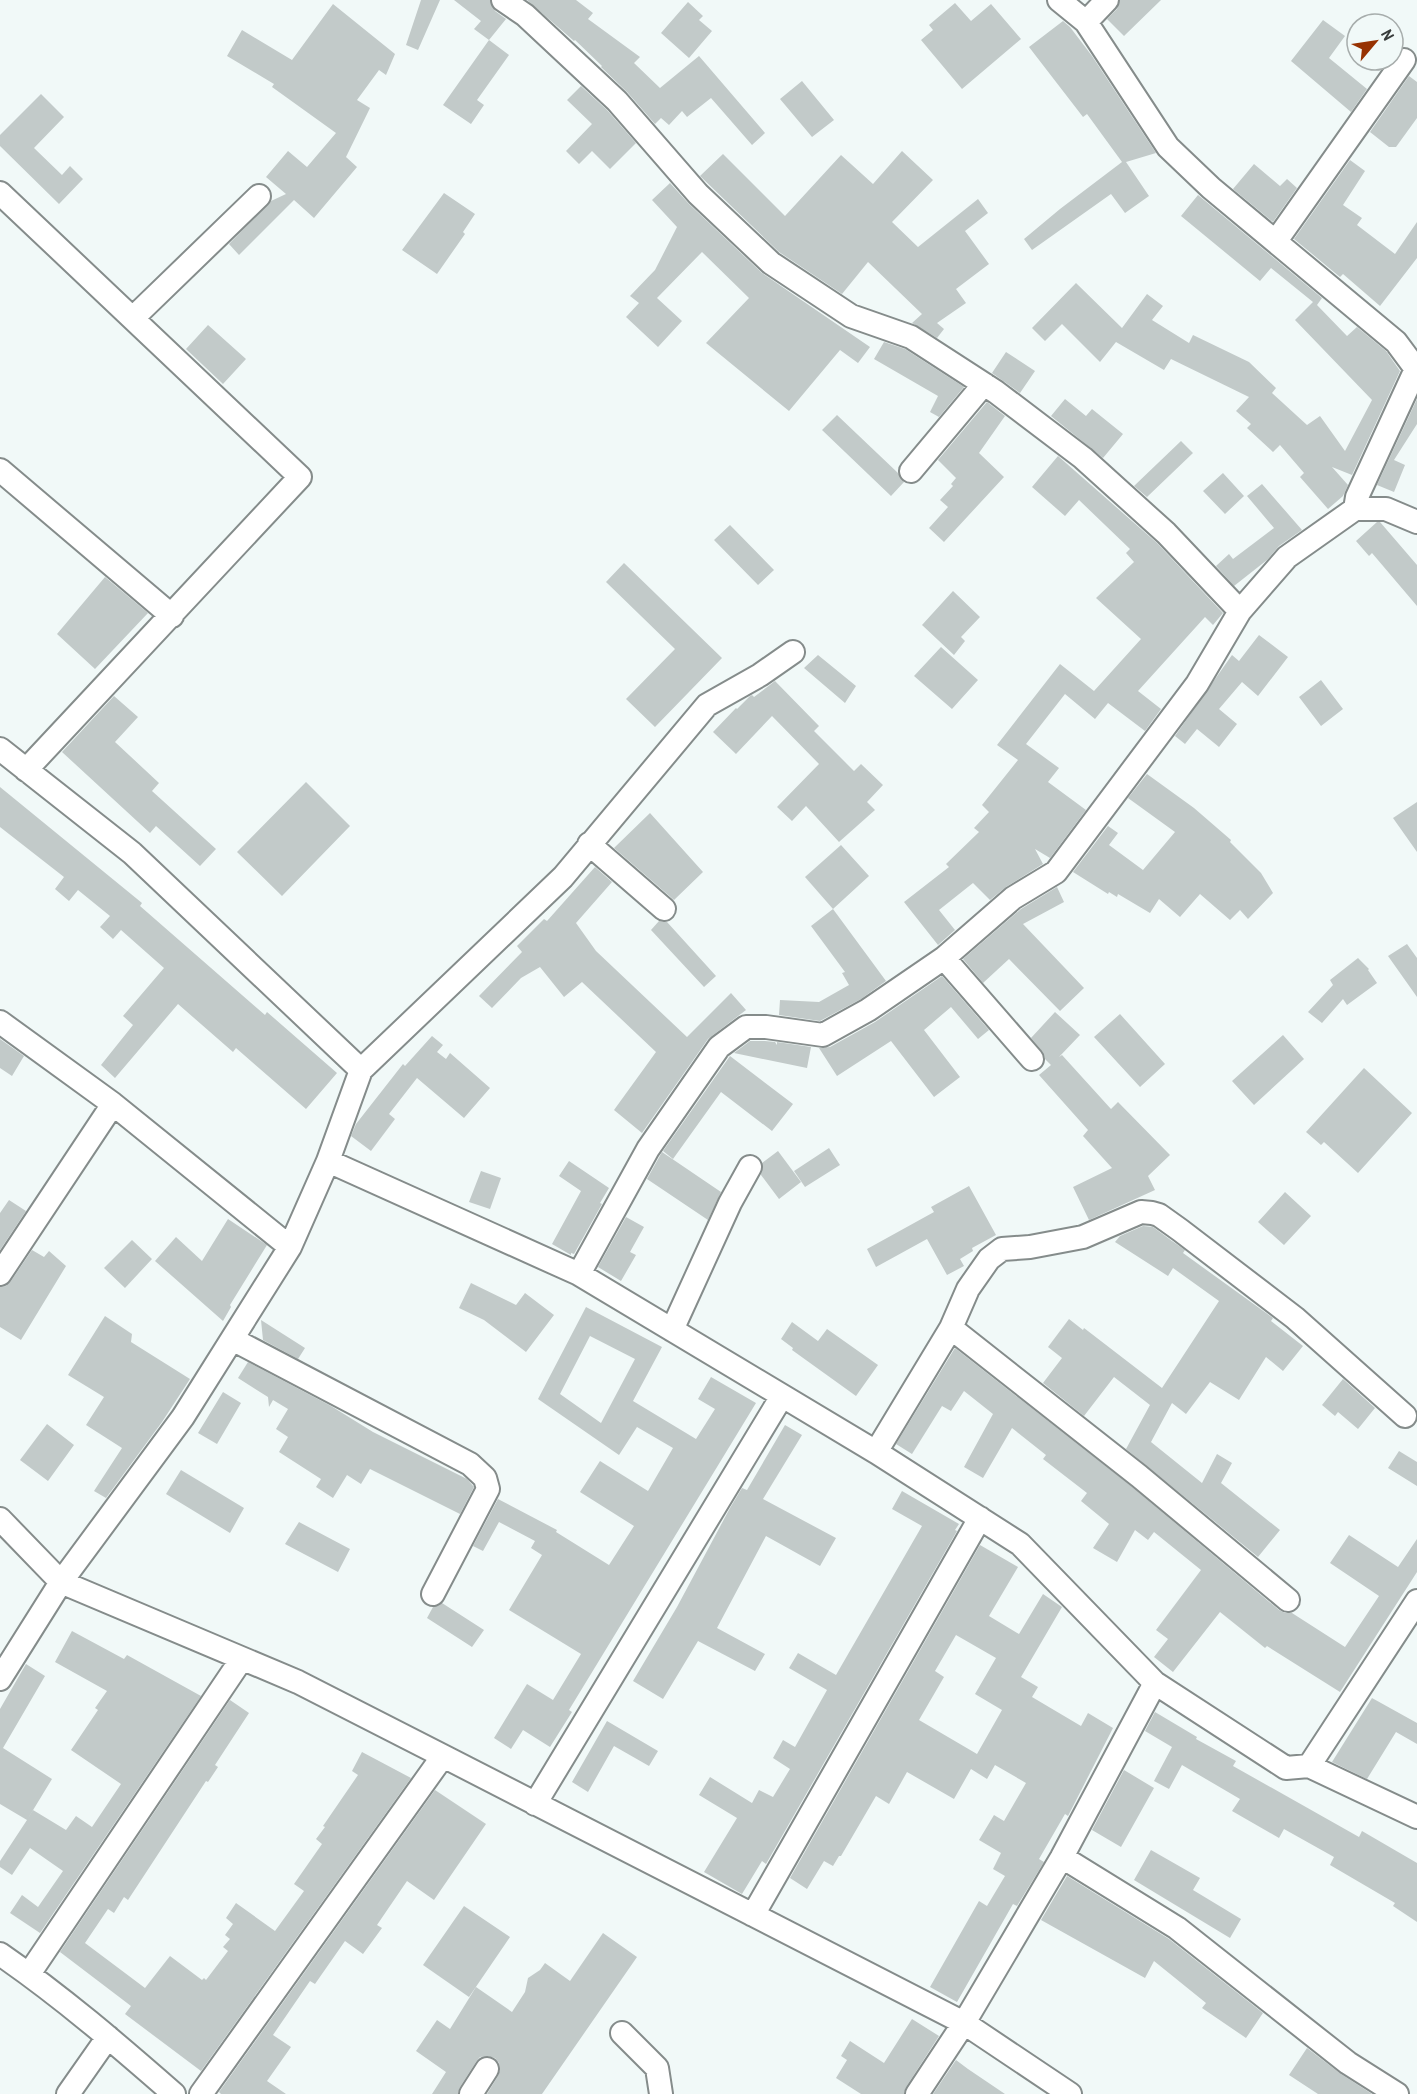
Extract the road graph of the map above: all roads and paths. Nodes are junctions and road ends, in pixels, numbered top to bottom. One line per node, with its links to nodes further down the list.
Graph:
1 (502, 0): 10 (street)
2 (1059, 0): 4 (street)
3 (1107, 0): 4 (street)
4 (1086, 22): 8 (street)
5 (1396, 72): 8 (street)
6 (0, 193): 9 (street)
7 (259, 196): 9 (street)
8 (1276, 241): 13 (street)
9 (133, 318): 16 (street)
10 (984, 384): 12 (street); 15 (street)
11 (0, 471): 16 (street)
12 (911, 471)
13 (1355, 509): 14 (street); 15 (street)
14 (1417, 522)
15 (1240, 611): 22 (street)
16 (172, 616): 19 (street)
17 (793, 652): 20 (street)
18 (0, 749): 19 (street)
19 (26, 770): 25 (street)
20 (589, 844): 21 (street); 25 (street)
21 (664, 909)
22 (944, 958): 24 (street); 31 (street)
23 (0, 1022): 26 (street)
24 (1032, 1059)
25 (361, 1070): 27 (street)
26 (113, 1104): 29 (street); 30 (street)
27 (328, 1161): 29 (street); 31 (street)
28 (750, 1167): 33 (street)
29 (290, 1247): 34 (street)
30 (0, 1274)
31 (579, 1274): 33 (street)
32 (951, 1328): 36 (street); 37 (street); 42 (street)
33 (672, 1330): 35 (street)
34 (232, 1339): 40 (street); 41 (street)
35 (782, 1396): 37 (street); 49 (street)
36 (1405, 1416)
37 (876, 1452): 38 (street)
38 (980, 1518): 46 (street); 52 (street)
39 (0, 1519): 40 (street)
40 (62, 1582): 44 (street); 45 (street)
41 (433, 1594)
42 (1288, 1600)
43 (1417, 1601): 48 (street)
44 (241, 1660): 47 (street); 54 (street)
45 (0, 1679)
46 (1155, 1683): 48 (street); 51 (street)
47 (443, 1756): 49 (street); 61 (street)
48 (1309, 1766): 50 (street)
49 (535, 1804): 52 (street)
50 (1417, 1817)
51 (1062, 1857): 55 (street); 66 (street)
52 (753, 1915): 55 (street)
53 (0, 1954): 54 (street)
54 (29, 1974): 57 (street)
55 (964, 2023): 64 (street); 65 (street)
56 (622, 2033): 63 (street)
57 (108, 2037): 59 (street); 60 (street)
58 (487, 2069): 62 (street)
59 (68, 2094)
60 (174, 2094)
61 (201, 2094)
62 (471, 2094)
63 (661, 2094)
64 (917, 2094)
65 (1070, 2094)
66 (1397, 2094)

